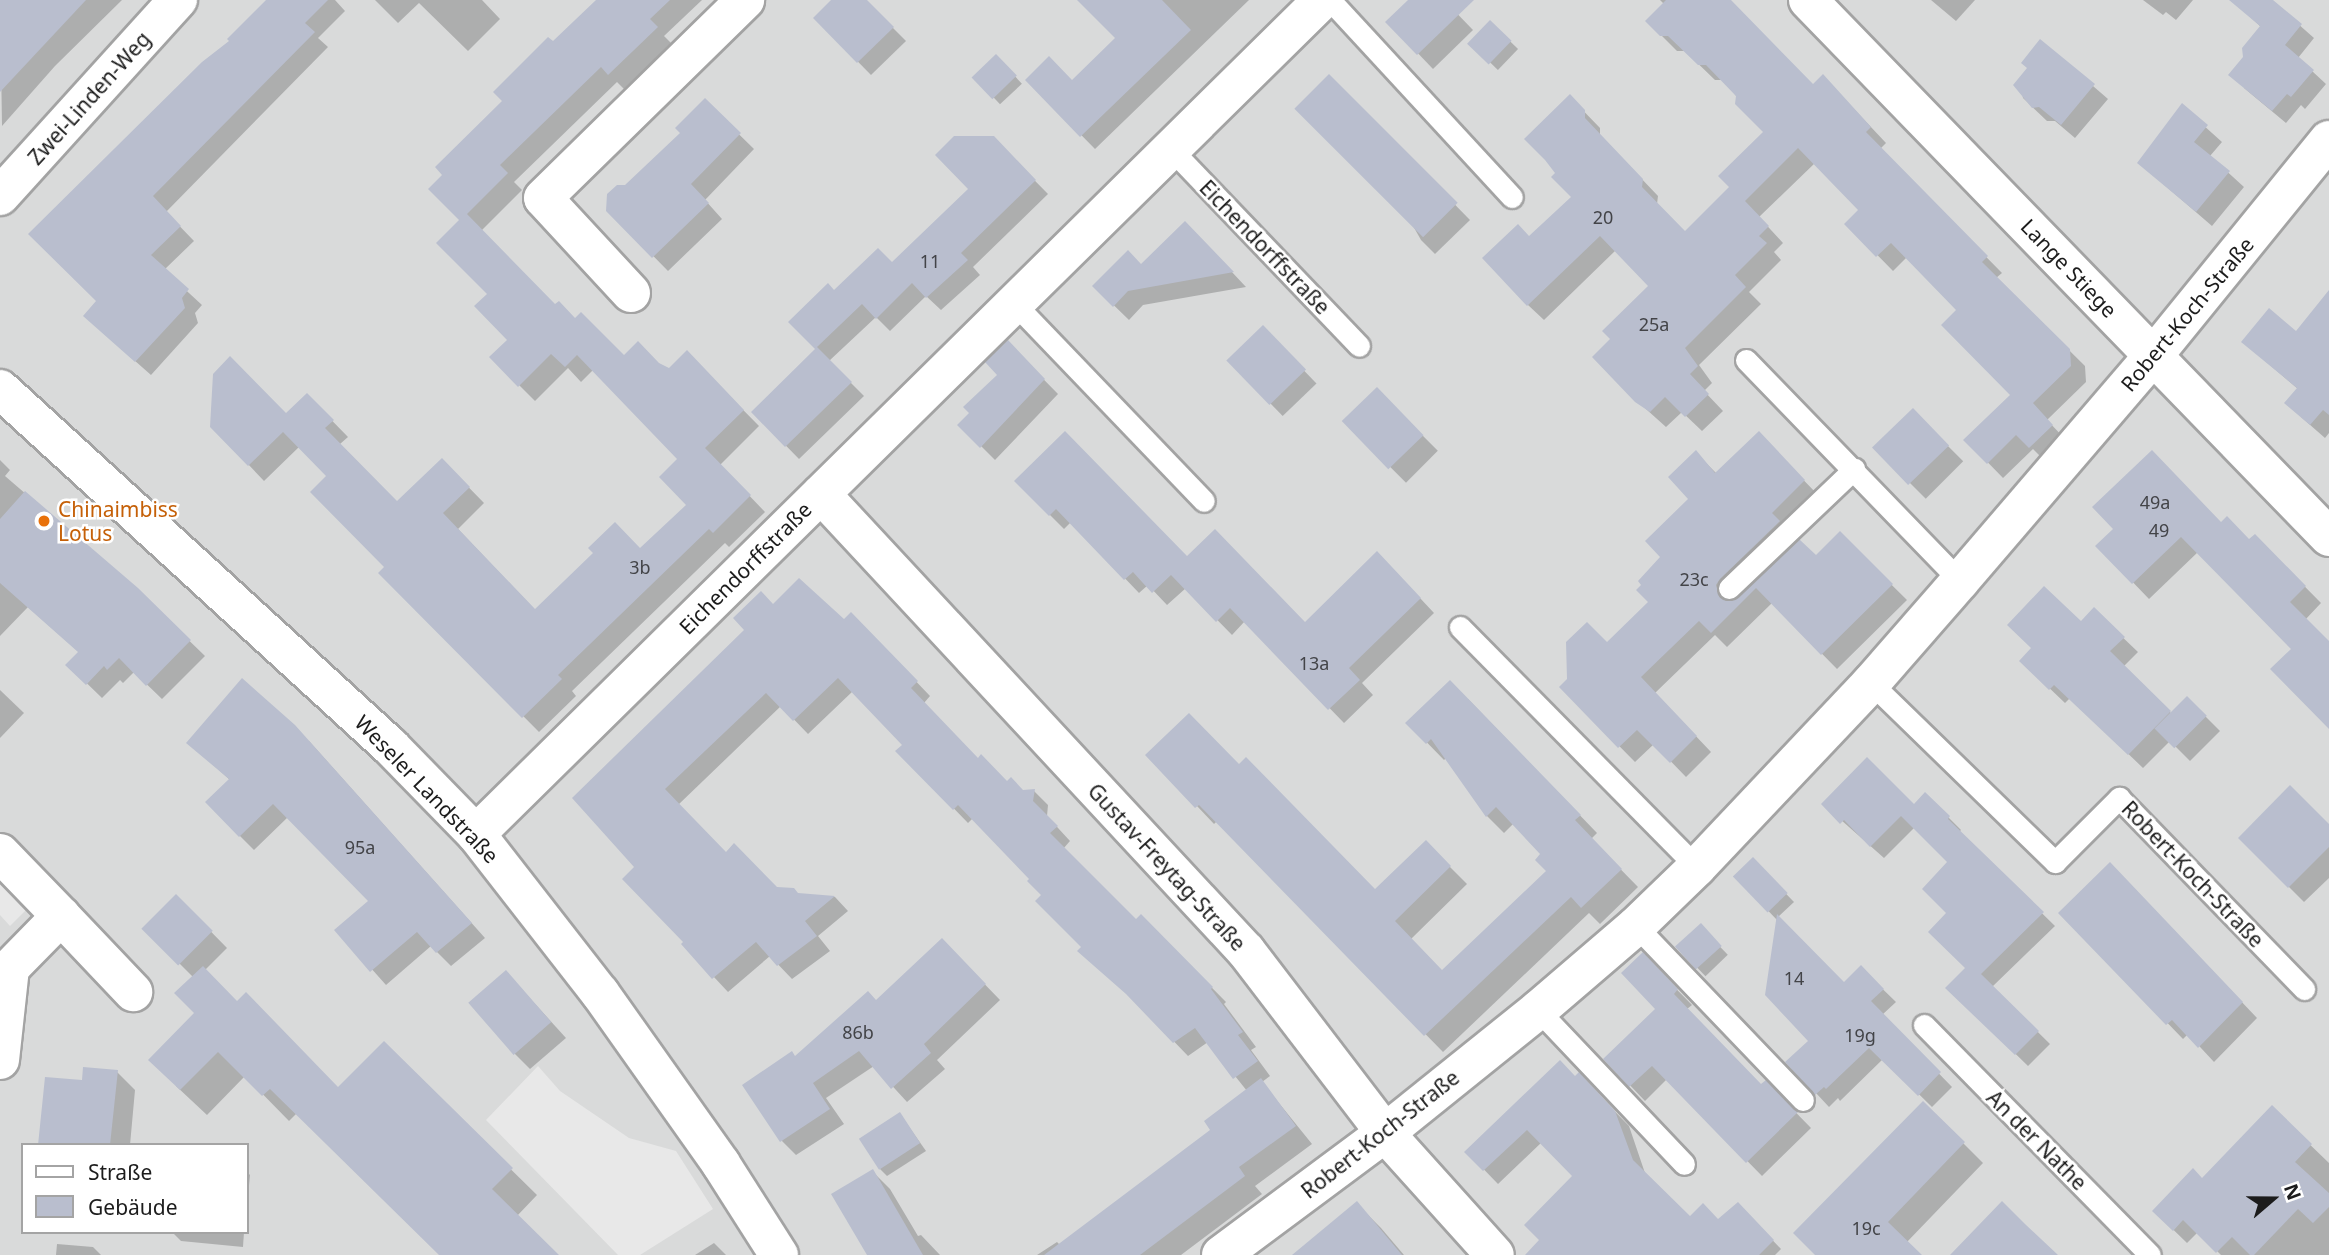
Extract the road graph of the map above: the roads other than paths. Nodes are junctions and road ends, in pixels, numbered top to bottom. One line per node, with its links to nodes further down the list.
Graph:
1 (178, 0): 8 (street, Zwei-Linden-Weg)
2 (745, 0): 10 (street)
3 (1322, 0): 7 (street, Eichendorffstraße)
4 (1329, 0): 9 (lane)
5 (1808, 0): 13 (street, Lange Stiege)
6 (2329, 140): 13 (street, Robert-Koch-Straße)
7 (1171, 149): 11 (street, Eichendorffstraße); 12 (lane, Eichendorffstraße)
8 (0, 196)
9 (1512, 197)
10 (631, 293)
11 (1014, 303): 17 (street, Eichendorffstraße); 18 (lane)
12 (1359, 346)
13 (2154, 355): 19 (street, Lange Stiege); 20 (street, Robert-Koch-Straße)
14 (1746, 360): 16 (lane)
15 (0, 389): 24 (street, Weseler Landstraße)
16 (1854, 470): 20 (lane); 21 (lane)
17 (821, 494): 24 (street, Eichendorffstraße); 36 (street, Gustav-Freytag-Straße)
18 (1203, 501)
19 (2329, 537)
20 (1961, 581): 23 (street, Robert-Koch-Straße)
21 (1729, 589)
22 (1460, 627): 26 (lane)
23 (1871, 683): 26 (street, Robert-Koch-Straße); 30 (lane, Robert-Koch-Straße)
24 (476, 834): 38 (street, Weseler Landstraße)
25 (0, 853): 27 (street)
26 (1697, 867): 28 (street, Robert-Koch-Straße)
27 (61, 916): 29 (street); 31 (street)
28 (1636, 926): 32 (street, Robert-Koch-Straße); 35 (lane)
29 (10, 947): 34 (street)
30 (2304, 989)
31 (133, 992)
32 (1538, 1010): 36 (street, Robert-Koch-Straße); 37 (lane)
33 (1924, 1025): 41 (lane, An der Nathe)
34 (0, 1060)
35 (1803, 1100)
36 (1385, 1133): 39 (street, Robert-Koch-Straße); 40 (street, Gustav-Freytag-Straße)
37 (1684, 1164)
38 (779, 1255)
39 (1221, 1255)
40 (1495, 1255)
41 (2150, 1255)

